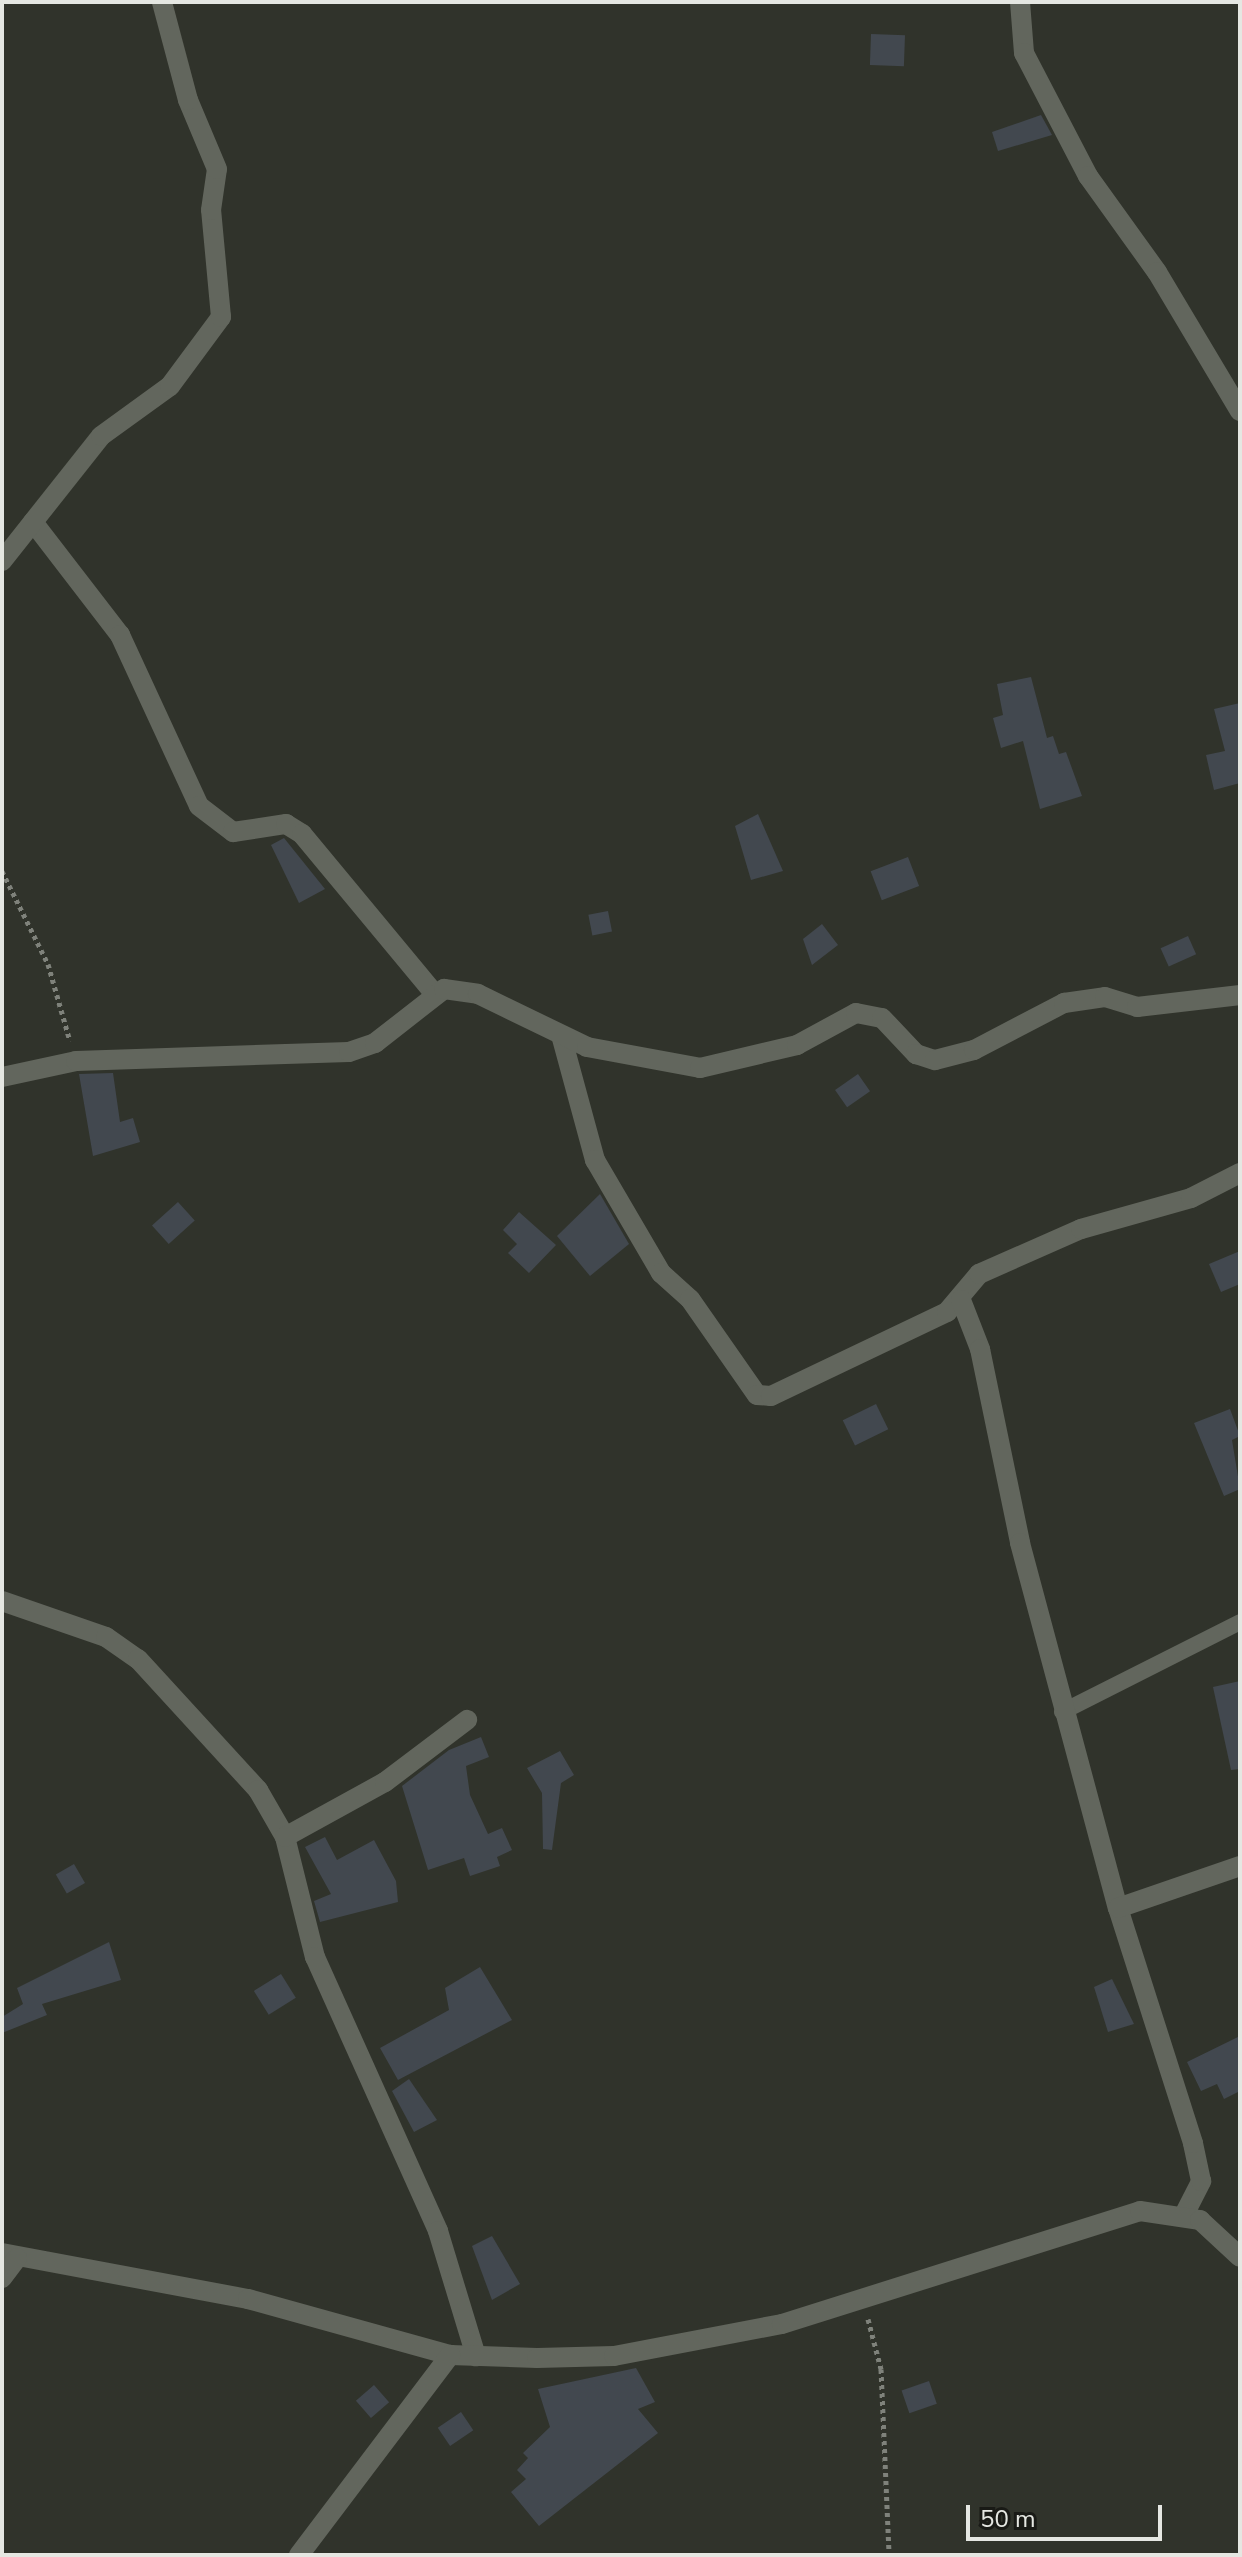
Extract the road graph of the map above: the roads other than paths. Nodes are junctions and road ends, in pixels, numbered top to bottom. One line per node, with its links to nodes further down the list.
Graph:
1 (162, 2): 4 (street)
2 (1020, 2): 3 (street)
3 (1240, 411)
4 (33, 522): 5 (street); 6 (street)
5 (2, 561)
6 (435, 994): 8 (street); 9 (street)
7 (1240, 995): 8 (street)
8 (561, 1035): 11 (street)
9 (2, 1077)
10 (1240, 1173): 11 (street)
11 (961, 1300): 14 (street)
12 (2, 1601): 16 (street)
13 (1240, 1622): 14 (lane)
14 (1062, 1712): 18 (street)
15 (467, 1720): 16 (street)
16 (285, 1837): 24 (street)
17 (1240, 1866): 18 (street)
18 (1118, 1908): 19 (street)
19 (1185, 2213): 21 (street); 24 (street)
20 (10, 2255): 22 (street); 23 (street)
21 (1240, 2257)
22 (2, 2278)
23 (450, 2355): 24 (street); 25 (street)
24 (476, 2356)
25 (299, 2555)

